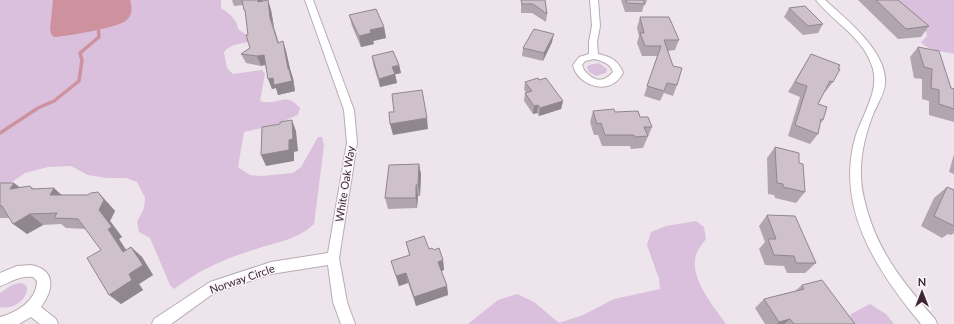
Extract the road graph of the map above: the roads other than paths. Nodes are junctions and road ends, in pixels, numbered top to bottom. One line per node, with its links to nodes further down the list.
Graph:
1 (309, 0): 5 (street, White Oak Way)
2 (594, 0): 4 (street)
3 (820, 0): 12 (street)
4 (594, 56)
5 (333, 258): 10 (street, Norway Circle); 11 (street, White Oak Way)
6 (0, 280): 7 (street)
7 (31, 308): 8 (street); 9 (street)
8 (0, 324)
9 (51, 324)
10 (159, 324)
11 (348, 324)
12 (930, 324)

